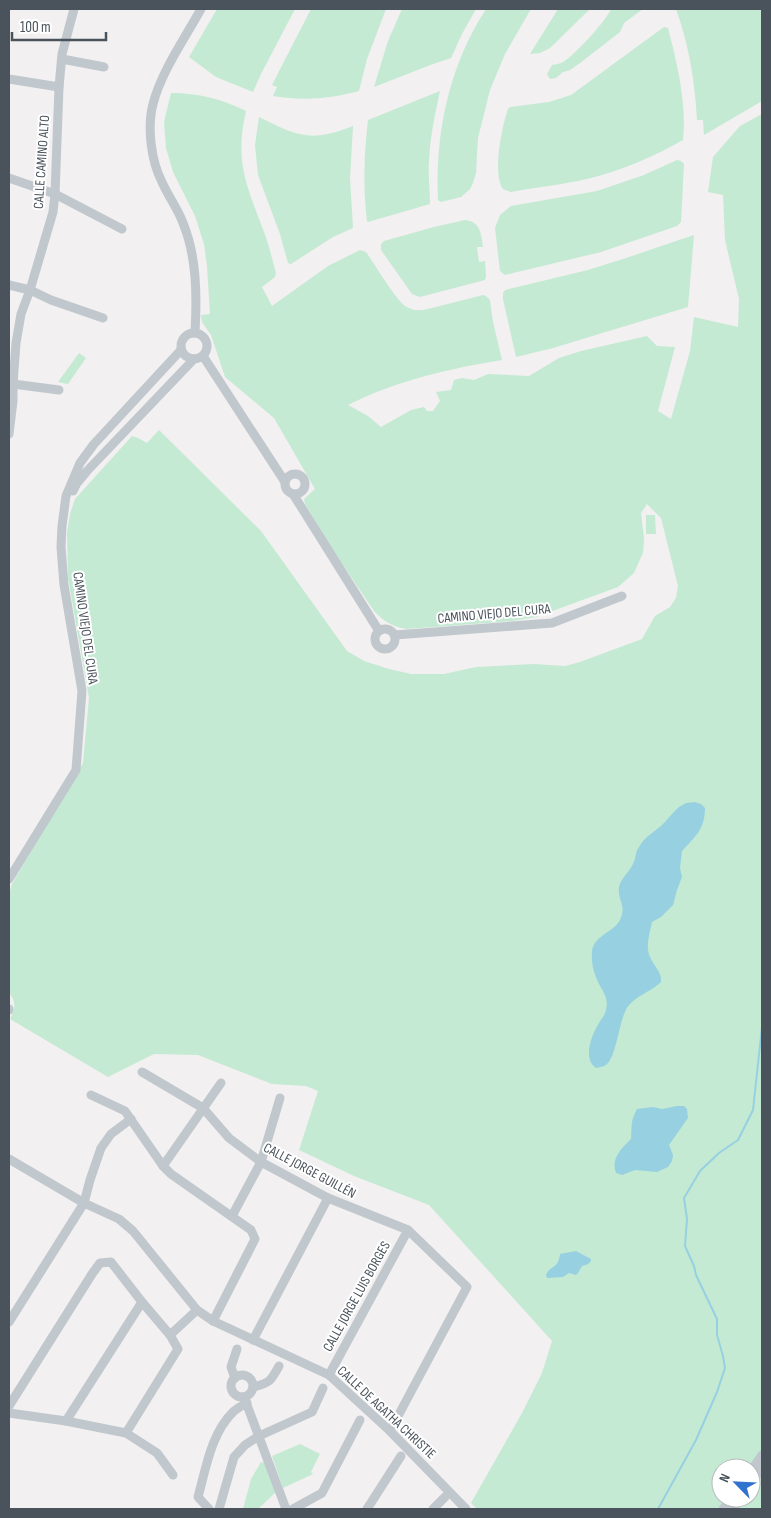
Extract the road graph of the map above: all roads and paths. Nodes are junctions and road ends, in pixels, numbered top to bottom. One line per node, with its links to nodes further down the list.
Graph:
1 (74, 9): 3 (street, CALLE CAMINO ALTO)
2 (201, 9): 13 (street)
3 (62, 59): 4 (street); 6 (street, CALLE CAMINO ALTO)
4 (104, 67)
5 (9, 79): 6 (street)
6 (59, 87): 8 (street, CALLE CAMINO ALTO)
7 (9, 178): 8 (street)
8 (55, 194): 9 (street); 11 (street, CALLE CAMINO ALTO)
9 (122, 229)
10 (9, 285): 11 (street)
11 (30, 290): 12 (street); 17 (street, CALLE CAMINO ALTO)
12 (103, 318)
13 (195, 332): 14 (street); 15 (street)
14 (181, 350): 16 (street); 25 (street, CAMINO VIEJO DEL CURA)
15 (203, 356): 16 (street); 21 (street)
16 (194, 360): 25 (street, CAMINO VIEJO DEL CURA)
17 (13, 384): 18 (street); 19 (street, CALLE CAMINO ALTO)
18 (59, 390)
19 (11, 401): 20 (street, CALLE CAMINO ALTO)
20 (9, 434)
21 (274, 466): 22 (street); 23 (street)
22 (294, 474): 23 (street); 24 (street)
23 (285, 482): 24 (street)
24 (297, 493): 27 (street)
25 (64, 512): 29 (street, CAMINO VIEJO DEL CURA)
26 (622, 596): 28 (street, CAMINO VIEJO DEL CURA)
27 (379, 631): 28 (street); 28 (street)
28 (395, 635)
29 (9, 879)
30 (142, 1072): 34 (street, CALLE JORGE GUILLÉN)
31 (221, 1083): 34 (street)
32 (92, 1095): 35 (street)
33 (280, 1098): 37 (street)
34 (203, 1108): 37 (street, CALLE JORGE GUILLÉN); 38 (street)
35 (131, 1119): 38 (street); 40 (street)
36 (9, 1159): 40 (street, CALLE DE AGATHA CHRISTIE)
37 (261, 1162): 39 (street, CALLE JORGE GUILLÉN); 41 (street)
38 (163, 1166): 41 (street)
39 (328, 1198): 42 (street, CALLE JORGE GUILLÉN); 48 (street)
40 (84, 1203): 44 (street, CALLE DE AGATHA CHRISTIE); 46 (street)
41 (232, 1216): 45 (street)
42 (408, 1230): 51 (street, CALLE JORGE LUIS BORGES); 60 (street, CALLE JORGE GUILLÉN)
43 (142, 1302): 47 (street); 56 (street); 59 (street)
44 (197, 1310): 45 (street, CALLE DE AGATHA CHRISTIE); 47 (street)
45 (213, 1321): 48 (street, CALLE DE AGATHA CHRISTIE)
46 (9, 1322)
47 (170, 1334): 61 (street)
48 (253, 1340): 51 (street, CALLE DE AGATHA CHRISTIE)
49 (236, 1348): 52 (street)
50 (279, 1366): 53 (street)
51 (329, 1375): 60 (street, CALLE DE AGATHA CHRISTIE)
52 (235, 1378): 53 (street); 55 (street)
53 (253, 1387): 55 (street)
54 (323, 1388): 62 (street)
55 (246, 1400): 62 (street); 67 (street)
56 (9, 1406)
57 (9, 1413): 59 (street)
58 (360, 1420): 70 (street)
59 (66, 1421): 61 (street)
60 (390, 1431): 72 (street, CALLE DE AGATHA CHRISTIE)
61 (126, 1433): 64 (street)
62 (260, 1436): 68 (street); 69 (street)
63 (401, 1456): 66 (street)
64 (173, 1475)
65 (445, 1497): 71 (street)
66 (371, 1508)
67 (209, 1509)
68 (219, 1509)
69 (286, 1509)
70 (293, 1509)
71 (432, 1509)
72 (466, 1509)

